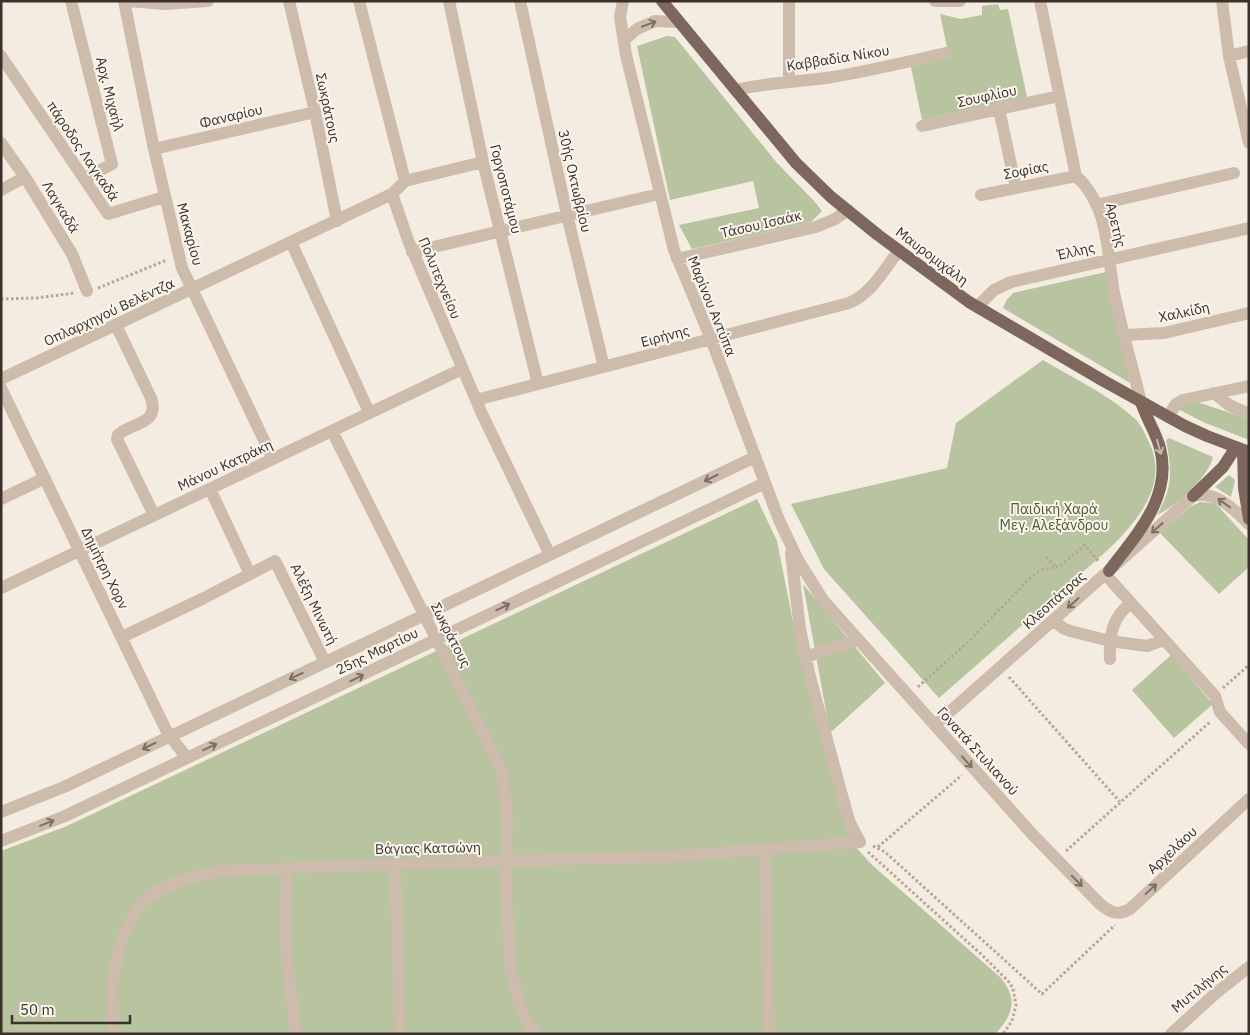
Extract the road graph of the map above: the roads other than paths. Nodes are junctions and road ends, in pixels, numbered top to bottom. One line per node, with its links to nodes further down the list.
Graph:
1 (71, 1): 35 (street, Αρχ. Μιχαήλ)
2 (124, 1): 30 (street, Μακαρίου)
3 (128, 1): 15 (street)
4 (289, 1): 26 (street, Σωκράτους)
5 (359, 1): 36 (street)
6 (449, 1): 31 (street, Γοργοποτάμου)
7 (520, 1): 45 (street, 30ής Οκτωβρίου)
8 (624, 1): 17 (street, Μαρίνου Αντύπα)
9 (662, 1): 16 (main road, Μαυρομιχάλη)
10 (789, 1): 22 (street)
11 (935, 1): 12 (street)
12 (959, 1)
13 (1040, 1): 24 (street, Αρετής)
14 (1222, 1): 21 (street)
15 (203, 2)
16 (679, 22): 17 (street, one-way to 16); 23 (main road, Μαυρομιχάλη)
17 (624, 40): 40 (street, Μαρίνου Αντύπα)
18 (1249, 51): 21 (street)
19 (946, 53): 22 (street, Καββαδία Νίκου)
20 (1, 56): 35 (street, πάροδος Λαγκαδά)
21 (1230, 56): 28 (street)
22 (789, 82): 23 (street, Καββαδία Νίκου)
23 (735, 90): 44 (main road, Μαυρομιχάλη)
24 (1059, 96): 25 (street, Σουφλίου); 33 (street, Αρετής)
25 (999, 109): 27 (street, Σουφλίου); 37 (street)
26 (315, 112): 30 (street, Φαναρίου); 46 (street, Σωκράτους)
27 (922, 126)
28 (1249, 143)
29 (1, 144): 34 (street, Λαγκαδά)
30 (154, 149): 42 (street, Μακαρίου)
31 (483, 162): 36 (street); 48 (street, Γοργοποτάμου)
32 (1234, 173): 43 (street)
33 (1076, 176): 37 (street, Σοφίας); 43 (street, Αρετής)
34 (25, 177): 38 (street); 55 (street, Λαγκαδά)
35 (84, 179): 42 (street, πάροδος Λαγκαδά)
36 (405, 181): 39 (street)
37 (1016, 188): 41 (street, Σοφίας)
38 (1, 190)
39 (392, 194): 46 (street, Οπλαρχηγού Βελέντζα); 51 (street, Πολυτεχνείου)
40 (659, 194): 45 (street); 52 (street, Μαρίνου Αντύπα)
41 (981, 195)
42 (164, 197): 54 (street, Μακαρίου)
43 (1096, 205): 53 (street, Αρετής)
44 (848, 210): 50 (main road, Μαυρομιχάλη); 52 (street, Τάσου Ισαάκ)
45 (567, 215): 48 (street); 61 (street, 30ής Οκτωβρίου)
46 (337, 221): 49 (street, Οπλαρχηγού Βελέντζα)
47 (1249, 228): 53 (street, Έλλης)
48 (500, 231): 51 (street); 64 (street, Γοργοποτάμου)
49 (291, 242): 54 (street, Οπλαρχηγού Βελέντζα); 70 (street)
50 (899, 250): 56 (main road, Μαυρομιχάλη); 60 (street, Ειρήνης)
51 (412, 252): 62 (street, Πολυτεχνείου)
52 (677, 259): 60 (street, Μαρίνου Αντύπα)
53 (1109, 259): 56 (street, Έλλης); 59 (street, Αρετής)
54 (191, 289): 58 (street, Οπλαρχηγού Βελέντζα); 76 (street, Μακαρίου)
55 (87, 291)
56 (977, 307): 69 (main road, Μαυρομιχάλη)
57 (1249, 313): 59 (street, Χαλκίδη)
58 (116, 325): 63 (street, Οπλαρχηγού Βελέντζα); 83 (street)
59 (1124, 335): 69 (street, Αρετής)
60 (711, 340): 61 (street, Ειρήνης); 75 (street, Μαρίνου Αντύπα)
61 (604, 367): 64 (street, Ειρήνης)
62 (462, 369): 68 (street, Πολυτεχνείου); 70 (street, Μάνου Κατράκη)
63 (1, 379)
64 (538, 384): 68 (street, Ειρήνης)
65 (1249, 386): 67 (street)
66 (1, 388): 77 (street, Δημήτρη Χορν)
67 (1214, 393): 71 (street); 72 (street)
68 (476, 400): 88 (street, Πολυτεχνείου)
69 (1141, 402): 72 (main road, Μαυρομιχάλη); 89 (main road, one-way to 89)
70 (369, 412): 73 (street, Μάνου Κατράκη)
71 (1249, 414)
72 (1168, 417): 74 (main road, Μαυρομιχάλη)
73 (332, 431): 76 (street, Μάνου Κατράκη); 94 (street, Σωκράτους)
74 (1243, 450): 80 (main road); 81 (main road)
75 (755, 457): 78 (street, Μαρίνου Αντύπα); 88 (street, 25ης Μαρτίου, one-way to 88)
76 (273, 459): 79 (street, Μάνου Κατράκη)
77 (45, 478): 82 (street); 87 (street, Δημήτρη Χορν)
78 (765, 483): 86 (street, Μαρίνου Αντύπα); 97 (street, 25ης Μαρτίου, one-way to 78)
79 (210, 489): 83 (street, Μάνου Κατράκη); 90 (street)
80 (1247, 494): 84 (main road)
81 (1194, 496): 85 (street, one-way to 81); 89 (street, Κλεοπάτρας, one-way to 89)
82 (1, 499)
83 (154, 515): 87 (street, Μάνου Κατράκη)
84 (1249, 520)
85 (1249, 524)
86 (790, 543): 93 (street, Μαρίνου Αντύπα); 101 (street)
87 (80, 550): 91 (street, Μάνου Κατράκη); 96 (street, Δημήτρη Χορν)
88 (550, 555): 94 (street, 25ης Μαρτίου)
89 (1107, 572): 92 (street); 95 (street, Κλεοπάτρας, one-way to 95)
90 (250, 574): 96 (street); 103 (street, Αλέξη Μινωτή)
91 (1, 588)
92 (1131, 603): 99 (street); 100 (street)
93 (827, 605): 98 (street, Γονατά Στυλιανού)
94 (424, 616): 97 (street, Σωκράτους); 103 (street, 25ης Μαρτίου)
95 (1054, 621): 100 (street); 104 (street, Κλεοπάτρας)
96 (122, 637): 105 (street, Δημήτρη Χορν)
97 (436, 639): 107 (street, 25ης Μαρτίου, one-way to 97); 112 (street, Σωκράτους)
98 (858, 639): 101 (street); 104 (street, Γονατά Στυλιανού)
99 (1164, 640): 100 (street); 106 (street)
100 (1110, 641): 102 (street)
101 (806, 657): 111 (street, Βάγιας Κατσώνη)
102 (1110, 659)
103 (325, 662): 105 (street, 25ης Μαρτίου, one-way to 105)
104 (935, 726): 115 (street, Γονατά Στυλιανού, one-way to 115)
105 (170, 736): 107 (street, Δημήτρη Χορν); 109 (street, 25ης Μαρτίου, one-way to 109)
106 (1249, 744)
107 (187, 758): 110 (street, 25ης Μαρτίου, one-way to 107)
108 (1249, 799): 115 (street, Αρχελάου, one-way to 108)
109 (1, 812)
110 (1, 841)
111 (765, 850): 112 (street, Βάγιας Κατσώνη); 121 (street)
112 (505, 862): 113 (street, Βάγιας Κατσώνη); 120 (street, Σωκράτους)
113 (395, 864): 114 (street, Βάγιας Κατσώνη); 119 (street)
114 (286, 868): 117 (street, Βάγιας Κατσώνη); 118 (street)
115 (1116, 913)
116 (1249, 967): 122 (street, Μυτιλήνης)
117 (113, 1034)
118 (296, 1034)
119 (400, 1034)
120 (536, 1034)
121 (769, 1034)
122 (1171, 1034)

